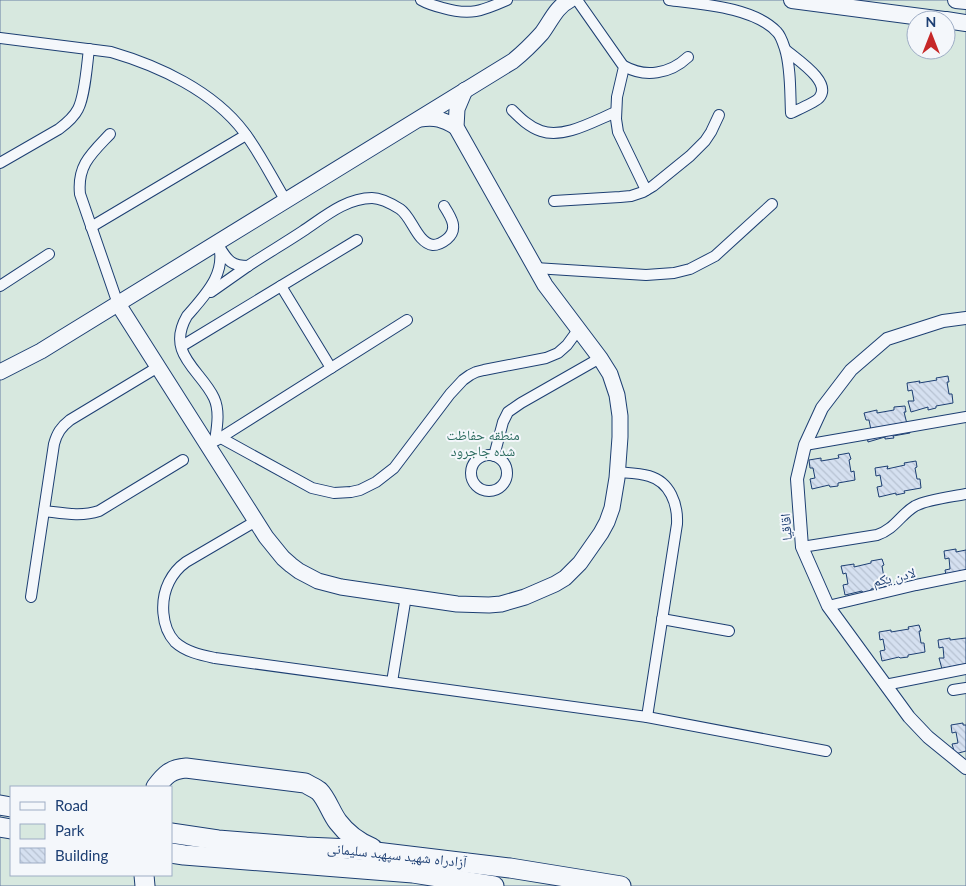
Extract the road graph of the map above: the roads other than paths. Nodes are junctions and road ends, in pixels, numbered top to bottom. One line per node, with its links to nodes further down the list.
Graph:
1 (421, 0): 2 (street)
2 (507, 0)
3 (578, 0): 16 (street)
4 (669, 0): 14 (street)
5 (792, 0): 11 (main road)
6 (872, 0): 10 (main road)
7 (956, 0): 8 (main road)
8 (966, 1)
9 (564, 2): 17 (main road)
10 (906, 12)
11 (906, 15)
12 (0, 38): 13 (street)
13 (89, 49): 24 (street); 25 (street)
14 (786, 50): 14 (street)
15 (688, 57): 16 (street)
16 (624, 66): 19 (street)
17 (465, 90): 21 (main road); 22 (main road)
18 (512, 110): 19 (street)
19 (616, 112): 26 (street)
20 (719, 114): 26 (street)
21 (418, 119): 22 (main road); 27 (main road)
22 (456, 127): 36 (main road)
23 (110, 134): 31 (street)
24 (246, 135): 27 (street); 31 (street)
25 (0, 163)
26 (646, 190): 28 (street)
27 (286, 201): 33 (main road)
28 (554, 201)
29 (772, 204): 36 (street)
30 (444, 206): 35 (street)
31 (91, 227): 40 (street)
32 (357, 240): 38 (street)
33 (218, 245): 35 (street); 39 (street); 40 (main road)
34 (49, 254): 37 (street)
35 (248, 266): 39 (street)
36 (535, 268): 43 (main road)
37 (0, 286)
38 (281, 286): 44 (street); 47 (street)
39 (204, 296): 44 (street)
40 (118, 304): 46 (main road); 48 (main road)
41 (966, 318): 51 (street, اقاقیا)
42 (407, 320): 47 (street)
43 (578, 330): 45 (main road); 50 (street)
44 (182, 346): 50 (street)
45 (600, 358): 52 (street); 54 (main road)
46 (158, 367): 50 (main road); 56 (street)
47 (331, 368): 50 (street)
48 (0, 372)
49 (966, 417): 51 (street)
50 (215, 441): 57 (main road)
51 (805, 445): 58 (street, اقاقیا)
52 (494, 456)
53 (183, 460): 56 (street)
54 (617, 472): 60 (main road); 63 (street)
55 (966, 494): 58 (street)
56 (44, 511): 61 (street)
57 (256, 521): 60 (main road); 66 (street)
58 (802, 546): 62 (street, اقاقیا)
59 (966, 575): 62 (street, لادن یکم)
60 (406, 596): 66 (street)
61 (31, 597)
62 (828, 606): 67 (street, اقاقیا)
63 (662, 619): 64 (street); 70 (street)
64 (729, 631)
65 (966, 668): 67 (street)
66 (392, 682): 70 (street)
67 (885, 685): 72 (street, اقاقیا)
68 (966, 688): 69 (street)
69 (953, 690)
70 (647, 717): 71 (street)
71 (826, 751)
72 (966, 768)
73 (157, 786): 75 (highway)
74 (172, 833): 75 (highway, آزادراه شهید سپهبد سلیمانی)
75 (380, 852): 78 (highway, آزادراه شهید سپهبد سلیمانی)
76 (172, 853): 77 (highway, آزادراه شهید سپهبد سلیمانی)
77 (494, 886)
78 (621, 886)

